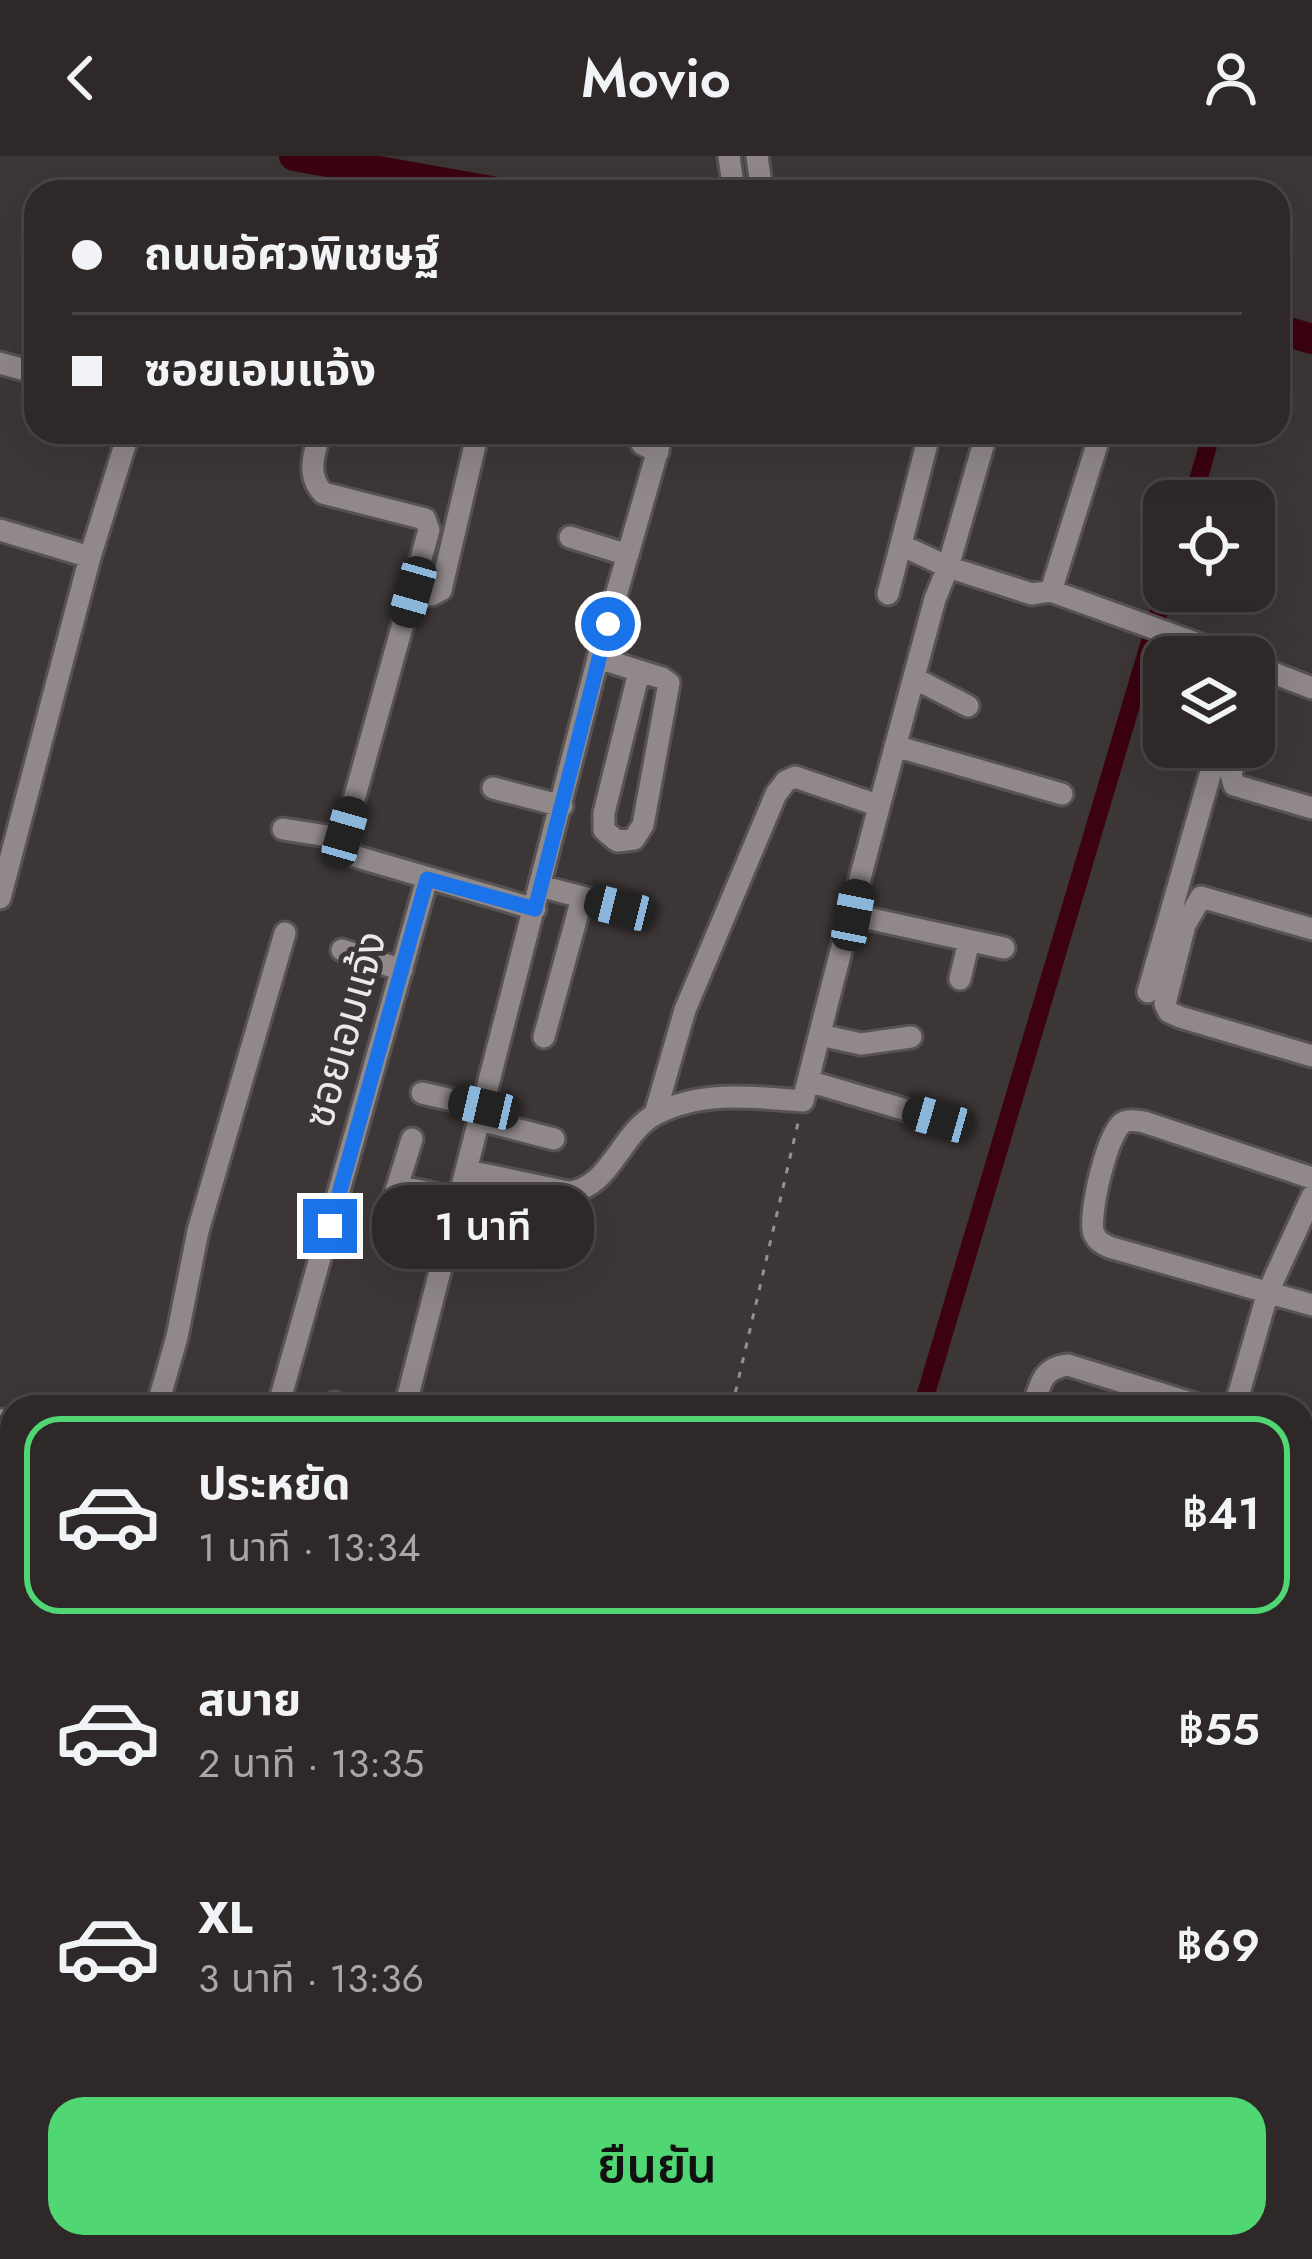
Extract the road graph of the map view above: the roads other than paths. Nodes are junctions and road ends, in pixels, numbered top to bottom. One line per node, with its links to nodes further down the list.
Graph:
1 (125, 444): 12 (street)
2 (317, 444): 15 (street)
3 (475, 444): 15 (street)
4 (660, 444): 11 (street)
5 (927, 444): 10 (street)
6 (984, 444): 13 (street)
7 (1097, 444): 14 (street)
8 (0, 530): 12 (street)
9 (570, 537): 11 (street)
10 (901, 544): 13 (street); 16 (street)
11 (628, 555): 18 (street)
12 (90, 557): 35 (street)
13 (948, 567): 14 (street); 21 (street)
14 (1051, 591): 17 (street)
15 (413, 592): 33 (street)
16 (888, 594)
17 (1179, 636)
18 (598, 658): 19 (street); 30 (street)
19 (639, 672): 19 (street)
20 (1275, 674): 22 (street)
21 (914, 678): 23 (street); 24 (street)
22 (1312, 688)
23 (968, 706)
24 (895, 746): 28 (street); 29 (street)
25 (1212, 768): 47 (street)
26 (1232, 768): 31 (street)
27 (494, 788): 30 (street)
28 (1062, 794)
29 (877, 805): 39 (street); 55 (street)
30 (562, 806): 36 (street)
31 (1312, 808)
32 (283, 829): 33 (street)
33 (346, 839): 34 (street)
34 (427, 879): 36 (street); 45 (street, ซอยเอมแจ้ง)
35 (1, 892)
36 (538, 898): 37 (street); 54 (street)
37 (581, 898): 38 (street); 49 (street)
38 (620, 908)
39 (853, 915): 42 (street); 48 (street)
40 (1312, 929): 51 (street)
41 (285, 933): 69 (street)
42 (969, 940): 43 (street); 46 (street)
43 (1004, 948)
44 (342, 950): 45 (street)
45 (402, 970): 70 (street, ซอยเอมแจ้ง)
46 (960, 980)
47 (1148, 992)
48 (820, 1034): 50 (street); 52 (street)
49 (544, 1037)
50 (911, 1037)
51 (1312, 1056)
52 (806, 1091): 55 (street); 56 (street)
53 (422, 1093): 54 (street)
54 (483, 1114): 58 (street); 59 (street)
55 (655, 1114): 61 (street)
56 (938, 1119)
57 (412, 1138): 62 (street)
58 (554, 1138)
59 (468, 1172): 61 (street); 64 (street)
60 (1312, 1178): 67 (street)
61 (515, 1180): 66 (street)
62 (398, 1186): 64 (street); 65 (street)
63 (1312, 1196): 67 (street)
64 (460, 1200): 71 (street)
65 (389, 1213)
66 (506, 1226)
67 (1268, 1292): 68 (street); 74 (street)
68 (1312, 1305)
69 (160, 1395)
70 (281, 1395)
71 (408, 1395)
72 (1037, 1395): 73 (street)
73 (1165, 1395)
74 (1240, 1395)

